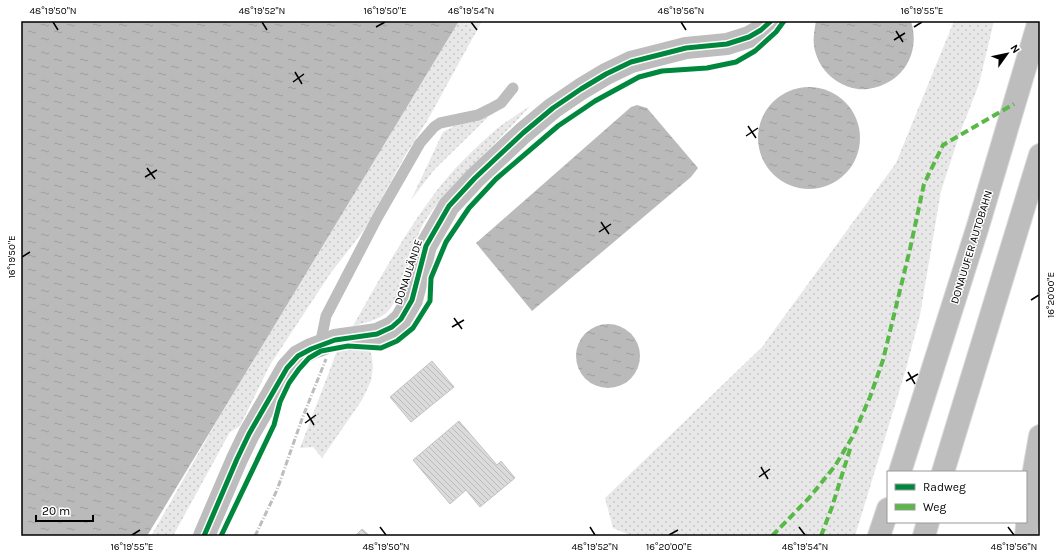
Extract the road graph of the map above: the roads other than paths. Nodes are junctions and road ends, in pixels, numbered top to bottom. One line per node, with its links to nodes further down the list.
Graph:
1 (771, 21): 5 (main road, DONAULÄNDE)
2 (1039, 21): 7 (main road, DONAUUFER AUTOBAHN)
3 (513, 88): 5 (lane)
4 (1040, 155): 8 (main road)
5 (320, 345): 11 (main road, DONAULÄNDE)
6 (1040, 436): 14 (main road)
7 (900, 471)
8 (943, 471)
9 (887, 512): 12 (main road)
10 (928, 523): 13 (main road)
11 (204, 536)
12 (879, 536)
13 (924, 536)
14 (1026, 536)

